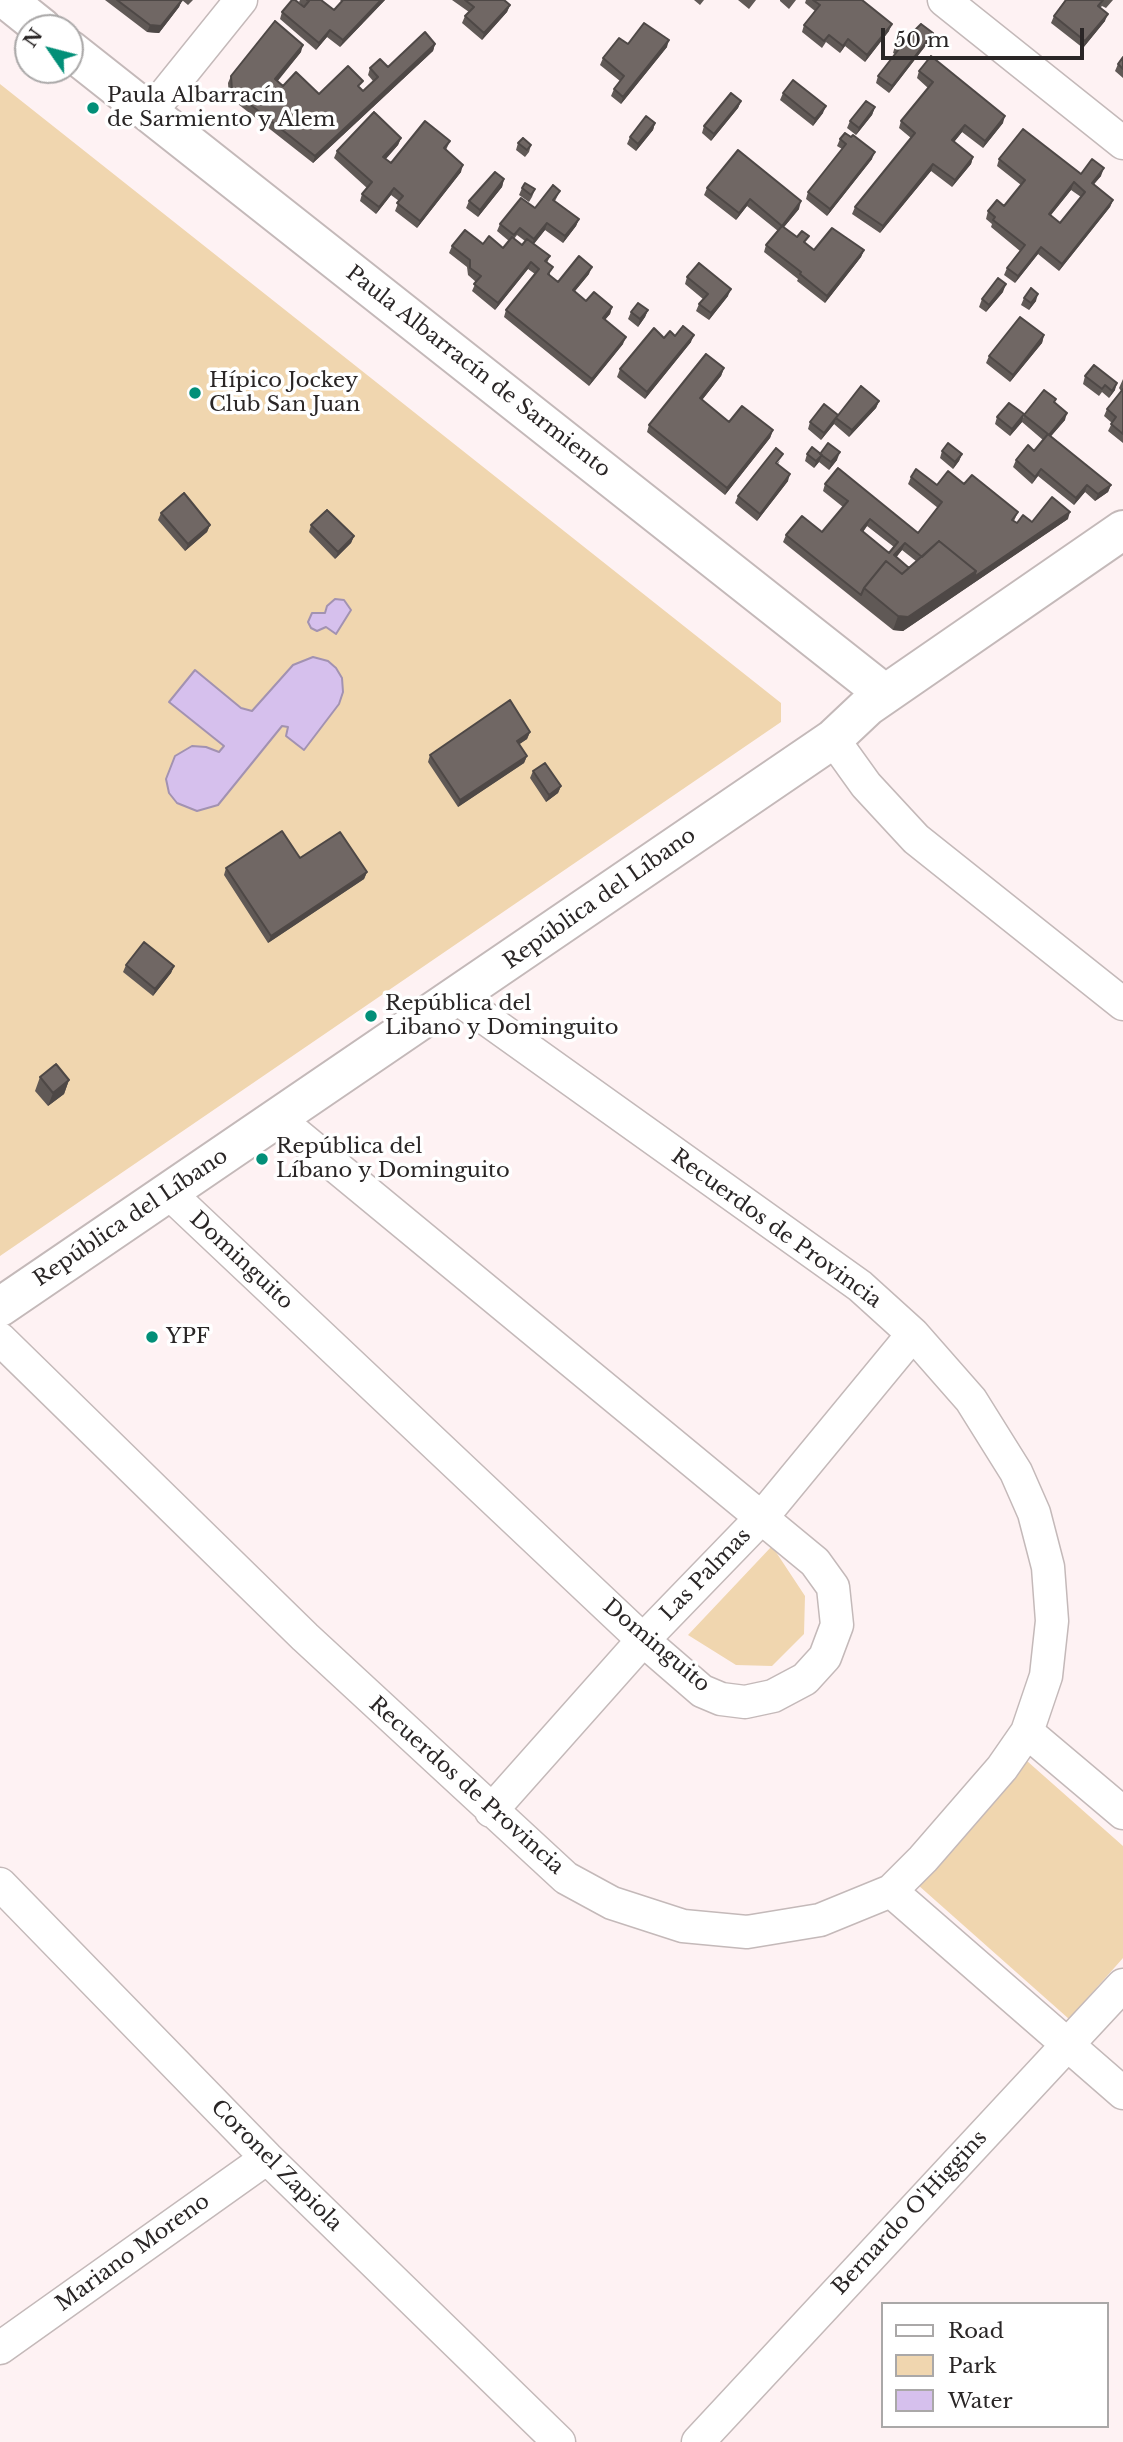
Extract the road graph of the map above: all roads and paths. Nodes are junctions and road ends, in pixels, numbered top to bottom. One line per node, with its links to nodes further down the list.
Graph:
1 (7, 0): 4 (main road)
2 (241, 0): 6 (street)
3 (944, 0): 7 (street)
4 (24, 14)
5 (84, 61): 6 (main road, Paula Albarracín de Sarmiento)
6 (150, 113): 9 (main road, Paula Albarracín de Sarmiento)
7 (1123, 143)
8 (1123, 530): 9 (main road, República del Líbano)
9 (885, 694): 10 (main road, República del Líbano)
10 (833, 739): 11 (main road, República del Líbano); 12 (street)
11 (457, 998): 13 (main road, República del Líbano); 16 (street, Recuerdos de Provincia)
12 (1123, 1004)
13 (277, 1118): 14 (main road, República del Líbano); 18 (street, Dominguito)
14 (168, 1192): 15 (main road, República del Líbano); 19 (street, Dominguito)
15 (0, 1307)
16 (913, 1334): 18 (street, Las Palmas); 20 (street, Recuerdos de Provincia)
17 (0, 1339): 21 (street, Recuerdos de Provincia)
18 (763, 1516): 19 (street, Las Palmas); 19 (street, Dominguito)
19 (643, 1640): 21 (street, Las Palmas)
20 (1027, 1731): 22 (street); 24 (street, Recuerdos de Provincia)
21 (491, 1811): 24 (street, Recuerdos de Provincia)
22 (1123, 1813)
23 (0, 1884): 28 (street, Coronel Zapiola)
24 (891, 1891): 26 (street)
25 (1123, 1985): 26 (street, Bernardo O'Higgins)
26 (1067, 2045): 27 (street); 31 (street, Bernardo O'Higgins)
27 (1123, 2093)
28 (267, 2158): 29 (street, Mariano Moreno); 30 (street, Coronel Zapiola)
29 (0, 2348)
30 (559, 2442)
31 (698, 2442)

